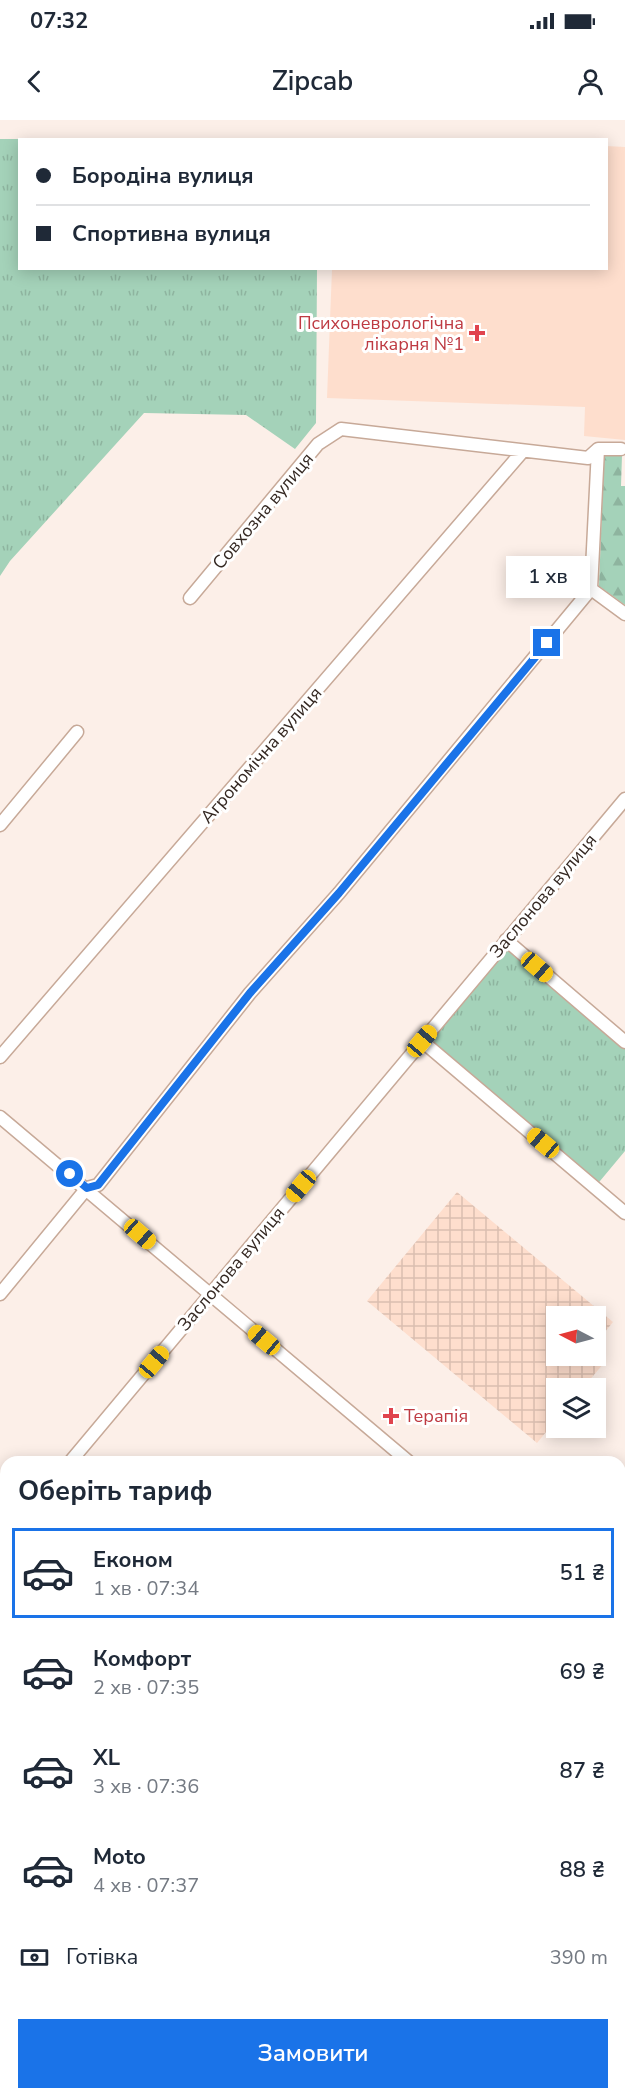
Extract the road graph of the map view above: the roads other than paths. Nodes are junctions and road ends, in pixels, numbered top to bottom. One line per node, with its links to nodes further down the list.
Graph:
1 (598, 449): 2 (street); 3 (street); 4 (street)
2 (621, 449)
3 (522, 452): 5 (street, Совхозна вулиця); 13 (street, Агрономічна вулиця)
4 (591, 589): 6 (street); 15 (street)
5 (190, 598)
6 (625, 614)
7 (77, 732): 9 (street)
8 (625, 799): 10 (street, Заслонова вулиця)
9 (0, 825)
10 (506, 940): 11 (street, Заслонова вулиця); 12 (street)
11 (422, 1041): 16 (street); 18 (street, Заслонова вулиця)
12 (625, 1042)
13 (0, 1057)
14 (0, 1117): 15 (street)
15 (87, 1188): 17 (street); 18 (street)
16 (625, 1213)
17 (0, 1294)
18 (210, 1295): 19 (street, Заслонова вулиця); 20 (street)
19 (75, 1456)
20 (402, 1456)

